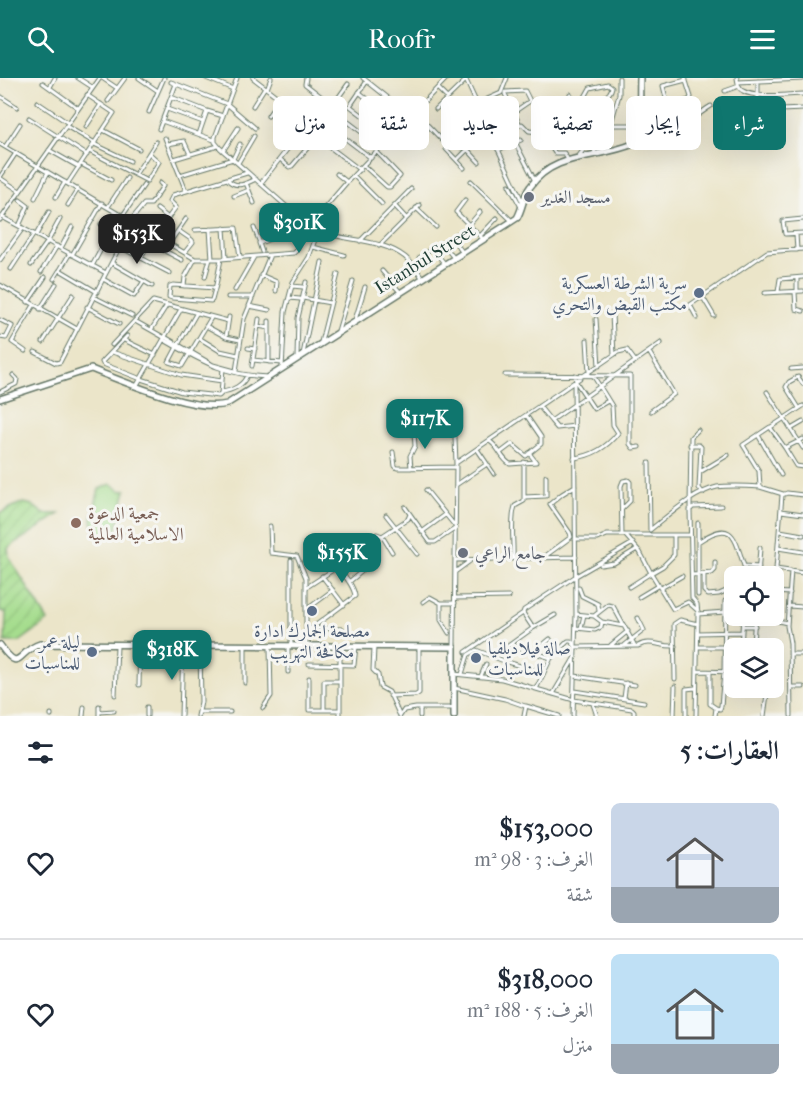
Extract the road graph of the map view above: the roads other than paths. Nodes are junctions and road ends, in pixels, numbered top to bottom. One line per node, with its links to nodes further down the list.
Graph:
1 (55, 78): 31 (street)
2 (78, 78): 30 (street)
3 (101, 78): 30 (street); 32 (street)
4 (125, 78): 32 (street)
5 (139, 78): 36 (street)
6 (164, 78): 36 (street)
7 (206, 78): 27 (street)
8 (222, 78): 27 (street)
9 (237, 78): 35 (street)
10 (253, 78): 33 (street)
11 (271, 78): 33 (street)
12 (306, 78): 46 (street)
13 (447, 78): 34 (street)
14 (507, 78): 39 (street)
15 (619, 78): 76 (street)
16 (640, 78): 57 (street)
17 (365, 79): 38 (street); 49 (street)
18 (465, 79): 51 (street); 52 (street)
19 (685, 79): 58 (street); 59 (street)
20 (767, 79): 21 (street); 23 (street)
21 (794, 79): 22 (street)
22 (803, 79)
23 (758, 81): 25 (street); 43 (street)
24 (171, 82): 28 (street)
25 (738, 82): 37 (street); 43 (street)
26 (43, 83): 31 (street)
27 (220, 83): 35 (street)
28 (176, 84): 60 (street); 65 (street)
29 (348, 84): 47 (street)
30 (92, 87): 42 (street)
31 (49, 88): 70 (street)
32 (117, 88): 63 (street)
33 (266, 88): 45 (street); 67 (street)
34 (438, 88): 50 (street); 61 (street)
35 (233, 89): 65 (street)
36 (158, 91): 79 (street)
37 (725, 91)
38 (359, 92): 48 (street); 80 (street)
39 (504, 92): 53 (street); 54 (street); 74 (street)
40 (570, 94): 132 (street)
41 (803, 94): 43 (street)
42 (87, 95): 64 (street); 70 (street)
43 (759, 95)
44 (0, 96): 69 (street)
45 (277, 96)
46 (321, 96)
47 (339, 96)
48 (364, 96)
49 (386, 96)
50 (445, 96)
51 (449, 96)
52 (472, 96)
53 (495, 96)
54 (506, 96)
55 (586, 96): 56 (street)
56 (606, 96)
57 (639, 96)
58 (666, 96)
59 (691, 96)
60 (171, 97): 72 (street); 78 (street)
61 (429, 97)
62 (37, 102): 89 (street)
63 (108, 102)
64 (101, 104): 91 (street); 96 (street)
65 (227, 104): 82 (street); 94 (street)
66 (441, 104): 73 (street)
67 (253, 106)
68 (711, 106): 81 (street)
69 (17, 107)
70 (78, 108): 89 (street)
71 (273, 108): 83 (street)
72 (167, 109): 85 (street); 87 (street)
73 (436, 109)
74 (519, 109)
75 (803, 109): 77 (street)
76 (614, 110)
77 (786, 110)
78 (207, 111): 82 (street); 87 (street)
79 (149, 112)
80 (359, 112)
81 (701, 112)
82 (223, 116): 103 (street)
83 (268, 116)
84 (29, 118): 100 (street)
85 (162, 121): 95 (street); 98 (street)
86 (347, 121): 97 (street)
87 (203, 122): 98 (street)
88 (20, 124): 112 (street)
89 (67, 124): 100 (street); 106 (street)
90 (519, 125): 138 (street)
91 (86, 127)
92 (429, 127): 102 (street)
93 (238, 128): 124 (street)
94 (255, 128)
95 (159, 129)
96 (103, 130): 106 (street); 113 (street)
97 (359, 130)
98 (199, 134): 103 (street)
99 (254, 136): 141 (street)
100 (58, 138): 114 (street); 128 (street)
101 (165, 138): 108 (street)
102 (441, 139)
103 (214, 140): 110 (street)
104 (347, 140): 133 (street)
105 (156, 142): 129 (street)
106 (94, 143): 128 (street); 139 (street)
107 (0, 144): 112 (street)
108 (167, 144): 131 (street); 134 (street)
109 (240, 144): 135 (street)
110 (218, 146): 124 (street); 131 (street)
111 (626, 146): 125 (street, Istanbul Street)
112 (5, 147): 127 (street)
113 (139, 149)
114 (50, 150): 142 (street); 143 (street)
115 (287, 150): 136 (street)
116 (306, 150): 136 (street)
117 (334, 150): 146 (street)
118 (447, 150): 137 (street)
119 (466, 150): 137 (street)
120 (468, 150): 140 (street)
121 (498, 150): 182 (street)
122 (519, 150): 159 (street)
123 (595, 150): 130 (street)
124 (223, 151): 135 (street)
125 (603, 151): 130 (street, Istanbul Street)
126 (376, 152): 133 (street); 144 (street)
127 (16, 153): 143 (street); 153 (street)
128 (88, 153): 142 (street); 151 (street)
129 (149, 153): 151 (street); 151 (street)
130 (594, 153): 132 (street, Istanbul Street)
131 (190, 154): 134 (street)
132 (578, 157): 138 (street, Istanbul Street)
133 (371, 158): 144 (street)
134 (174, 159): 149 (street)
135 (233, 159): 141 (street); 149 (street)
136 (280, 159): 164 (street)
137 (457, 160): 145 (street)
138 (568, 160): 159 (street, Istanbul Street)
139 (129, 162)
140 (479, 162)
141 (238, 164): 148 (street)
142 (80, 165): 157 (street); 161 (street)
143 (38, 166): 147 (street); 169 (street)
144 (364, 166): 146 (street)
145 (464, 168)
146 (360, 170): 152 (street)
147 (48, 172): 161 (street); 174 (street)
148 (248, 172): 155 (street); 156 (street)
149 (180, 174): 171 (street)
150 (337, 174): 160 (street)
151 (135, 175)
152 (354, 176): 160 (street); 179 (street)
153 (0, 177): 169 (street)
154 (127, 178): 183 (street)
155 (227, 179): 163 (street); 171 (street)
156 (256, 179): 163 (street); 164 (street)
157 (111, 180)
158 (471, 181): 195 (street)
159 (535, 181): 182 (street, Istanbul Street)
160 (347, 182): 198 (street)
161 (67, 183): 167 (street); 173 (street)
162 (160, 183): 194 (street)
163 (246, 183): 170 (street)
164 (261, 183): 198 (street)
165 (144, 185): 187 (street)
166 (509, 185): 182 (street)
167 (78, 189): 177 (street); 180 (street)
168 (411, 189): 181 (street)
169 (20, 190): 188 (street)
170 (249, 190): 172 (street); 178 (street)
171 (186, 191): 210 (street)
172 (234, 196)
173 (56, 197)
174 (34, 198)
175 (20, 200): 199 (street)
176 (465, 200): 197 (street)
177 (102, 203): 183 (street); 231 (street)
178 (254, 203)
179 (382, 204)
180 (68, 205)
181 (394, 205): 189 (street); 217 (street)
182 (522, 205): 195 (street, Istanbul Street)
183 (108, 207): 187 (street)
184 (157, 209): 210 (street)
185 (49, 212): 211 (street)
186 (480, 212): 197 (street)
187 (122, 215): 194 (street); 205 (street)
188 (1, 218): 199 (street)
189 (406, 218): 201 (street); 222 (street)
190 (496, 218): 215 (street)
191 (60, 219): 216 (street)
192 (186, 219): 207 (street)
193 (803, 219): 213 (street)
194 (132, 221): 209 (street); 210 (street)
195 (512, 221): 215 (street, Istanbul Street)
196 (101, 224): 205 (street)
197 (469, 225): 215 (street)
198 (307, 226): 208 (street); 218 (street); 232 (street)
199 (21, 227): 211 (street); 242 (street)
200 (72, 227): 223 (street)
201 (436, 227)
202 (224, 228): 204 (street); 234 (street); 237 (street)
203 (254, 228): 218 (street)
204 (210, 229): 206 (street); 240 (street)
205 (111, 230): 248 (street)
206 (195, 230)
207 (179, 231): 220 (street); 228 (street)
208 (318, 231): 217 (street); 225 (street)
209 (128, 232): 219 (street); 224 (street)
210 (154, 233): 220 (street)
211 (35, 234): 216 (street); 249 (street)
212 (456, 234): 230 (street)
213 (796, 234): 214 (street); 227 (street)
214 (803, 234)
215 (482, 238): 230 (street, Istanbul Street)
216 (48, 241): 223 (street); 247 (street)
217 (360, 241): 222 (street)
218 (258, 242): 229 (street)
219 (149, 243): 236 (street); 243 (street)
220 (170, 243): 228 (street)
221 (442, 243): 241 (street)
222 (379, 246): 263 (street)
223 (59, 247): 231 (street); 252 (street)
224 (120, 247): 236 (street); 245 (street)
225 (313, 247): 233 (street); 271 (street)
226 (803, 249): 227 (street)
227 (797, 250): 284 (street)
228 (185, 252): 239 (street)
229 (262, 252)
230 (463, 253): 241 (street, Istanbul Street)
231 (71, 254): 248 (street); 250 (street)
232 (270, 255): 235 (street); 256 (street)
233 (345, 255)
234 (240, 257): 235 (street); 237 (street)
235 (254, 257): 275 (street)
236 (141, 258): 254 (street)
237 (224, 258): 240 (street); 274 (street)
238 (419, 258): 246 (street)
239 (195, 259): 240 (street); 270 (street)
240 (211, 259): 258 (street)
241 (454, 259): 246 (street, Istanbul Street)
242 (0, 260)
243 (182, 260)
244 (322, 262): 290 (street)
245 (112, 263): 253 (street); 265 (street)
246 (446, 264): 263 (street, Istanbul Street)
247 (31, 265)
248 (92, 266): 253 (street)
249 (11, 269)
250 (60, 269): 261 (street); 279 (street)
251 (382, 270): 280 (street)
252 (41, 272)
253 (106, 273): 262 (street)
254 (170, 273)
255 (338, 274): 292 (street)
256 (261, 276): 276 (street); 287 (street)
257 (45, 277): 291 (street)
258 (205, 277)
259 (797, 278): 260 (street); 277 (street); 281 (street)
260 (803, 278)
261 (54, 279)
262 (103, 279): 265 (street); 279 (street)
263 (423, 279): 280 (street, Istanbul Street)
264 (353, 280): 320 (street)
265 (144, 281): 269 (street)
266 (306, 282): 289 (street)
267 (56, 284): 297 (street)
268 (0, 285): 291 (street)
269 (152, 286)
270 (184, 286): 274 (street); 274 (street)
271 (292, 286): 272 (street); 288 (street)
272 (303, 287)
273 (365, 287): 313 (street)
274 (215, 288)
275 (234, 290)
276 (276, 291)
277 (796, 291): 278 (street); 281 (street); 300 (street)
278 (803, 291)
279 (97, 292): 285 (street)
280 (400, 292): 313 (street, Istanbul Street)
281 (778, 292): 282 (street)
282 (765, 293)
283 (73, 295): 307 (street)
284 (702, 296): 303 (street); 306 (street)
285 (94, 297): 296 (street); 304 (street)
286 (228, 297): 287 (street)
287 (253, 297): 295 (street)
288 (289, 298): 289 (street); 351 (street)
289 (301, 298): 290 (street); 346 (street)
290 (314, 300): 292 (street); 344 (street)
291 (28, 302): 293 (street)
292 (330, 303): 331 (street)
293 (34, 305): 297 (street); 336 (street)
294 (167, 305): 298 (street); 311 (street); 319 (street)
295 (249, 306): 299 (street); 327 (street)
296 (87, 307): 314 (street); 318 (street)
297 (40, 309): 307 (street)
298 (182, 309): 301 (street); 324 (street)
299 (269, 310)
300 (803, 311)
301 (196, 314): 305 (street); 333 (street)
302 (612, 314): 343 (street)
303 (714, 315)
304 (132, 316)
305 (211, 318): 315 (street); 323 (street)
306 (697, 318)
307 (58, 319): 318 (street); 329 (street)
308 (259, 319): 316 (street)
309 (596, 319): 352 (street)
310 (0, 320): 322 (street)
311 (135, 320): 319 (street); 332 (street)
312 (269, 321): 317 (street)
313 (355, 321): 320 (street, Istanbul Street)
314 (119, 324)
315 (206, 326): 323 (street); 325 (street)
316 (258, 326): 317 (street); 335 (street)
317 (269, 328): 348 (street)
318 (77, 330): 337 (street)
319 (151, 330): 324 (street)
320 (338, 333): 331 (street, Istanbul Street)
321 (127, 336): 326 (street)
322 (0, 337)
323 (226, 337): 327 (street)
324 (165, 338): 333 (street); 341 (street)
325 (199, 338): 340 (street); 342 (street)
326 (123, 340): 338 (street); 341 (street)
327 (241, 340): 342 (street)
328 (587, 340): 357 (street)
329 (43, 342)
330 (661, 343): 339 (street)
331 (320, 344): 344 (street, Istanbul Street)
332 (112, 345)
333 (178, 346): 340 (street); 340 (street)
334 (248, 348): 335 (street)
335 (255, 350): 345 (street)
336 (25, 351)
337 (35, 352)
338 (112, 352): 349 (street); 365 (street)
339 (649, 352): 347 (street); 382 (street)
340 (190, 353): 353 (street)
341 (155, 355): 349 (street)
342 (238, 355): 356 (street)
343 (614, 355): 347 (street); 352 (street)
344 (303, 356): 346 (street, Istanbul Street)
345 (253, 360): 348 (street); 350 (street)
346 (297, 360): 351 (street, Istanbul Street)
347 (635, 361): 364 (street)
348 (269, 362): 351 (street)
349 (149, 366): 365 (street); 367 (street)
350 (252, 366)
351 (282, 366): 366 (street, Istanbul Street)
352 (599, 366): 357 (street)
353 (223, 369): 356 (street); 367 (street)
354 (791, 369): 355 (street)
355 (803, 369)
356 (236, 372): 359 (street)
357 (589, 373): 362 (street)
358 (13, 375): 372 (street)
359 (247, 375): 366 (street); 373 (street)
360 (505, 375): 361 (street)
361 (575, 375): 362 (street); 368 (street)
362 (584, 376): 363 (street); 368 (street)
363 (593, 376): 364 (street); 371 (street)
364 (616, 376): 371 (street); 397 (street)
365 (141, 379): 370 (street); 373 (street)
366 (261, 379): 370 (street, Istanbul Street)
367 (222, 381): 373 (street)
368 (575, 382): 375 (street); 378 (street); 379 (street)
369 (803, 384): 381 (street)
370 (136, 387): 376 (street, Istanbul Street)
371 (600, 387): 375 (street); 377 (street)
372 (0, 392)
373 (222, 392)
374 (767, 392): 385 (street)
375 (586, 397): 377 (street); 378 (street)
376 (0, 399)
377 (609, 400): 405 (street)
378 (576, 404): 386 (street); 388 (street)
379 (539, 406): 384 (street); 386 (street)
380 (803, 406): 381 (street)
381 (799, 408): 385 (street)
382 (651, 411)
383 (454, 414): 409 (street)
384 (526, 415): 395 (street); 403 (street)
385 (783, 418): 389 (street); 390 (street)
386 (551, 420): 388 (street)
387 (803, 422): 390 (street)
388 (575, 426): 405 (street)
389 (771, 427): 393 (street); 398 (street)
390 (791, 429): 394 (street)
391 (698, 430): 396 (street)
392 (414, 432): 411 (street)
393 (758, 435): 414 (street); 418 (street)
394 (801, 440): 398 (street); 399 (street)
395 (489, 441): 400 (street); 402 (street)
396 (690, 445): 412 (street); 426 (street)
397 (639, 447)
398 (785, 448): 410 (street)
399 (803, 448)
400 (477, 449): 408 (street); 409 (street)
401 (393, 452): 411 (street)
402 (500, 453): 403 (street); 406 (street)
403 (529, 453): 406 (street)
404 (728, 455): 412 (street)
405 (574, 458): 417 (street)
406 (524, 462): 425 (street)
407 (649, 463): 442 (street)
408 (487, 464): 413 (street); 416 (street)
409 (455, 465): 411 (street); 416 (street)
410 (803, 467)
411 (411, 468)
412 (700, 472): 420 (street)
413 (494, 474)
414 (781, 475)
415 (546, 476): 423 (street)
416 (456, 485): 441 (street)
417 (575, 486): 424 (street); 451 (street)
418 (760, 487): 420 (street); 421 (street)
419 (426, 490): 435 (street)
420 (703, 493): 426 (street)
421 (783, 494): 422 (street); 431 (street)
422 (803, 495)
423 (546, 496): 424 (street); 425 (street)
424 (559, 496): 462 (street)
425 (524, 497): 463 (street)
426 (690, 500): 430 (street); 442 (street)
427 (721, 506): 430 (street)
428 (405, 507): 433 (street)
429 (622, 509): 429 (street); 445 (street)
430 (690, 510): 448 (street)
431 (782, 511): 434 (street); 443 (street)
432 (386, 514): 440 (street)
433 (410, 514): 436 (street); 437 (street)
434 (803, 514)
435 (445, 515): 441 (street); 444 (street)
436 (408, 519): 437 (street); 440 (street)
437 (415, 520): 444 (street)
438 (698, 523): 452 (street)
439 (270, 526): 486 (street)
440 (396, 527): 450 (street); 460 (street)
441 (456, 528): 444 (street); 465 (street)
442 (650, 530): 446 (street)
443 (780, 531): 449 (street); 456 (street)
444 (422, 532)
445 (624, 535): 446 (street); 451 (street); 453 (street)
446 (649, 535): 447 (street)
447 (674, 535): 448 (street); 476 (street)
448 (690, 535): 480 (street)
449 (803, 535)
450 (382, 536): 454 (street); 458 (street)
451 (575, 539): 461 (street)
452 (698, 542): 470 (street); 478 (street)
453 (633, 543): 457 (street); 482 (street)
454 (368, 547): 469 (street); 484 (street)
455 (760, 548): 471 (street)
456 (778, 548): 459 (street); 472 (street)
457 (638, 549): 468 (street); 476 (street)
458 (392, 552)
459 (803, 552)
460 (417, 554)
461 (576, 557): 462 (street); 482 (street)
462 (543, 558): 463 (street)
463 (513, 559): 466 (street)
464 (291, 560): 544 (street)
465 (455, 560): 466 (street); 475 (street)
466 (471, 560): 475 (street)
467 (715, 562): 479 (street)
468 (601, 565)
469 (337, 566): 481 (street); 484 (street)
470 (744, 566)
471 (759, 566)
472 (776, 566)
473 (784, 570): 474 (street)
474 (791, 571): 477 (street); 492 (street)
475 (454, 572): 496 (street)
476 (651, 573): 485 (street); 487 (street)
477 (803, 573)
478 (698, 574): 479 (street); 480 (street); 493 (street)
479 (704, 574): 490 (street)
480 (692, 575): 507 (street)
481 (322, 576): 486 (street); 489 (street)
482 (576, 576): 506 (street); 508 (street)
483 (682, 576): 485 (street)
484 (349, 582): 500 (street)
485 (660, 586): 495 (street); 507 (street)
486 (306, 587): 503 (street)
487 (629, 587)
488 (579, 588): 504 (street)
489 (333, 590): 500 (street); 503 (street)
490 (724, 591)
491 (784, 593): 492 (street)
492 (790, 593): 501 (street)
493 (698, 595)
494 (508, 597): 496 (street)
495 (639, 597)
496 (454, 598): 499 (street)
497 (423, 602): 498 (street)
498 (441, 603): 499 (street); 528 (street)
499 (455, 603): 557 (street)
500 (344, 605): 522 (street)
501 (789, 606): 502 (street); 515 (street)
502 (803, 607)
503 (306, 610): 521 (street)
504 (599, 611): 511 (street); 520 (street)
505 (724, 612): 507 (street)
506 (523, 613): 523 (street); 562 (street)
507 (698, 613): 516 (street)
508 (576, 614): 510 (street); 524 (street)
509 (555, 615): 523 (street)
510 (584, 615): 511 (street); 525 (street)
511 (594, 616): 513 (street)
512 (638, 618): 536 (street)
513 (602, 622): 520 (street); 525 (street)
514 (784, 622): 515 (street)
515 (787, 623): 564 (street)
516 (698, 624): 529 (street); 555 (street)
517 (725, 626): 530 (street)
518 (743, 626): 531 (street)
519 (754, 626): 534 (street)
520 (626, 627): 527 (street)
521 (306, 628): 522 (street); 545 (street)
522 (312, 628): 526 (street)
523 (533, 628): 548 (street)
524 (576, 628): 525 (street); 558 (street)
525 (581, 628)
526 (343, 629)
527 (628, 631): 536 (street); 552 (street)
528 (449, 633)
529 (698, 633): 530 (street); 559 (street)
530 (725, 633): 531 (street); 532 (street)
531 (742, 633): 533 (street)
532 (725, 638)
533 (742, 638)
534 (753, 638)
535 (550, 639): 563 (street)
536 (632, 640): 553 (street); 554 (street)
537 (0, 645): 538 (street)
538 (117, 645): 539 (street); 598 (street)
539 (140, 645): 540 (street); 587 (street)
540 (183, 645): 541 (street); 622 (street)
541 (200, 645): 542 (street); 618 (street)
542 (245, 645): 543 (street); 585 (street)
543 (270, 645): 544 (street); 609 (street)
544 (290, 645): 545 (street); 574 (street)
545 (306, 645): 546 (street)
546 (339, 645): 547 (street); 571 (street)
547 (356, 645): 549 (street); 571 (street)
548 (511, 645): 563 (street); 566 (street)
549 (374, 646): 556 (street); 599 (street)
550 (434, 646): 556 (street); 557 (street); 561 (street)
551 (461, 646): 562 (street)
552 (609, 646): 553 (street); 558 (street)
553 (624, 646): 554 (street)
554 (635, 646): 555 (street)
555 (675, 646): 583 (street)
556 (419, 647): 599 (street)
557 (454, 647): 561 (street); 569 (street)
558 (576, 647): 567 (street); 568 (street)
559 (698, 647): 560 (street); 573 (street)
560 (724, 647)
561 (446, 648): 569 (street)
562 (467, 653): 566 (street); 579 (street)
563 (533, 653): 568 (street)
564 (790, 654): 565 (street); 590 (street)
565 (803, 654)
566 (494, 656): 577 (street)
567 (576, 656): 581 (street); 597 (street)
568 (551, 658): 577 (street)
569 (454, 660): 578 (street)
570 (309, 664): 571 (street)
571 (340, 664): 584 (street)
572 (486, 664): 580 (street)
573 (698, 671): 575 (street); 593 (street)
574 (288, 672)
575 (710, 672): 576 (street); 612 (street)
576 (724, 672): 596 (street)
577 (543, 673): 594 (street)
578 (454, 674): 579 (street); 592 (street)
579 (462, 674): 580 (street)
580 (481, 676): 594 (street)
581 (575, 676): 586 (street); 595 (street)
582 (309, 678): 615 (street)
583 (675, 679)
584 (340, 681): 613 (street); 615 (street)
585 (245, 683)
586 (626, 683): 588 (street); 600 (street)
587 (139, 685)
588 (635, 685)
589 (675, 686): 631 (street)
590 (791, 687): 591 (street); 636 (street)
591 (803, 687)
592 (454, 688): 606 (street); 611 (street)
593 (696, 688): 632 (street); 633 (street)
594 (536, 689): 597 (street)
595 (575, 691): 600 (street); 602 (street)
596 (723, 692): 612 (street)
597 (553, 694): 602 (street)
598 (115, 695)
599 (390, 696): 619 (street)
600 (624, 698): 603 (street)
601 (766, 698): 635 (street)
602 (574, 700): 604 (street); 628 (street)
603 (644, 702)
604 (592, 703): 629 (street); 630 (street)
605 (99, 706): 617 (street)
606 (525, 706): 626 (street); 627 (street)
607 (84, 707): 620 (street)
608 (147, 707): 621 (street)
609 (263, 708)
610 (420, 708): 611 (street); 619 (street); 624 (street)
611 (454, 708): 625 (street)
612 (716, 708): 634 (street)
613 (340, 710): 615 (street); 623 (street)
614 (114, 711): 617 (street)
615 (324, 711)
616 (230, 712): 618 (street)
617 (99, 714)
618 (199, 714)
619 (399, 715)
620 (83, 716)
621 (147, 716)
622 (181, 716)
623 (340, 716)
624 (420, 716)
625 (454, 716)
626 (524, 716)
627 (559, 716)
628 (573, 716)
629 (597, 716)
630 (634, 716)
631 (674, 716)
632 (686, 716)
633 (696, 716)
634 (715, 716)
635 (764, 716)
636 (791, 716)

